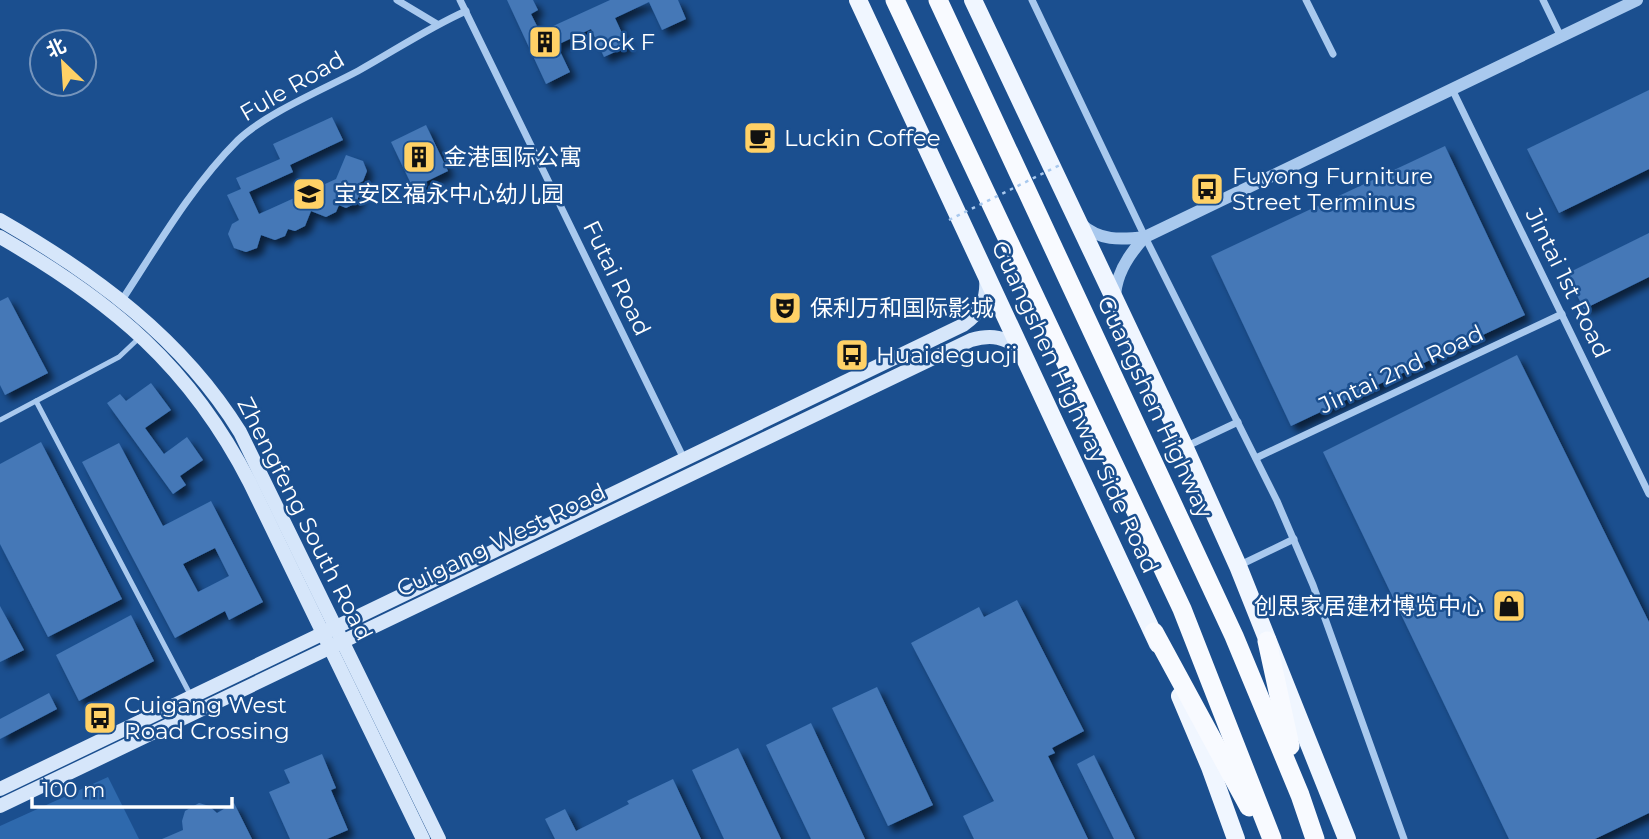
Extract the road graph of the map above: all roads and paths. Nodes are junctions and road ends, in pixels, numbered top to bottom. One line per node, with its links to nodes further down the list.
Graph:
1 (397, 0): 12 (street)
2 (460, 0): 11 (street, Futai Road)
3 (858, 0): 22 (main road, Guangshen Highway Side Road)
4 (895, 0): 51 (highway)
5 (938, 0): 45 (highway, Guangshen Highway)
6 (972, 0): 17 (main road)
7 (1032, 0): 21 (street)
8 (1307, 0): 14 (street)
9 (1543, 0): 13 (street)
10 (1637, 0): 13 (street)
11 (466, 11): 12 (street, Fule Road); 35 (street, Futai Road)
12 (437, 24): 23 (street, Fule Road)
13 (1561, 37): 15 (street)
14 (1333, 54)
15 (1452, 89): 21 (street); 25 (street, Jintai 1st Road)
16 (1062, 164): 19 (path, bridge)
17 (1074, 218): 21 (street); 24 (main road)
18 (0, 220): 23 (main road, Zhengfeng South Road)
19 (949, 220)
20 (0, 237): 26 (main road, Zhengfeng South Road)
21 (1145, 237): 24 (street); 32 (street)
22 (986, 273): 27 (main road, Cuigang West Road); 28 (main road, Guangshen Highway Side Road)
23 (122, 300): 39 (main road, Zhengfeng South Road)
24 (1115, 300): 33 (main road)
25 (1562, 314): 34 (street, Jintai 2nd Road); 36 (street, Jintai 1st Road)
26 (141, 336): 30 (lane); 39 (main road, Zhengfeng South Road)
27 (930, 341): 29 (main road); 35 (main road, Cuigang West Road)
28 (1022, 350): 29 (main road, Cuigang West Road); 40 (main road, Guangshen Highway Side Road)
29 (937, 356): 42 (main road, Cuigang West Road)
30 (36, 401): 31 (lane); 43 (lane)
31 (0, 420)
32 (1238, 422): 33 (street); 34 (street)
33 (1185, 448): 38 (main road)
34 (1256, 458): 37 (street)
35 (684, 460): 39 (main road, Cuigang West Road)
36 (1649, 494)
37 (1294, 539): 38 (street); 54 (street)
38 (1238, 566): 41 (main road)
39 (329, 630): 42 (main road, Zhengfeng South Road); 43 (main road, Cuigang West Road)
40 (1154, 632): 49 (main road, Guangshen Highway Side Road); 50 (highway)
41 (1268, 641): 45 (highway); 53 (main road)
42 (336, 645): 46 (main road, Cuigang West Road); 47 (main road, Zhengfeng South Road); 48 (main road, Zhengfeng South Road)
43 (192, 697): 44 (main road, Cuigang West Road)
44 (0, 789)
45 (1300, 795): 52 (highway, Guangshen Highway)
46 (0, 806)
47 (423, 839)
48 (439, 839)
49 (1236, 839)
50 (1266, 839)
51 (1272, 839)
52 (1315, 839)
53 (1347, 839)
54 (1404, 839)

